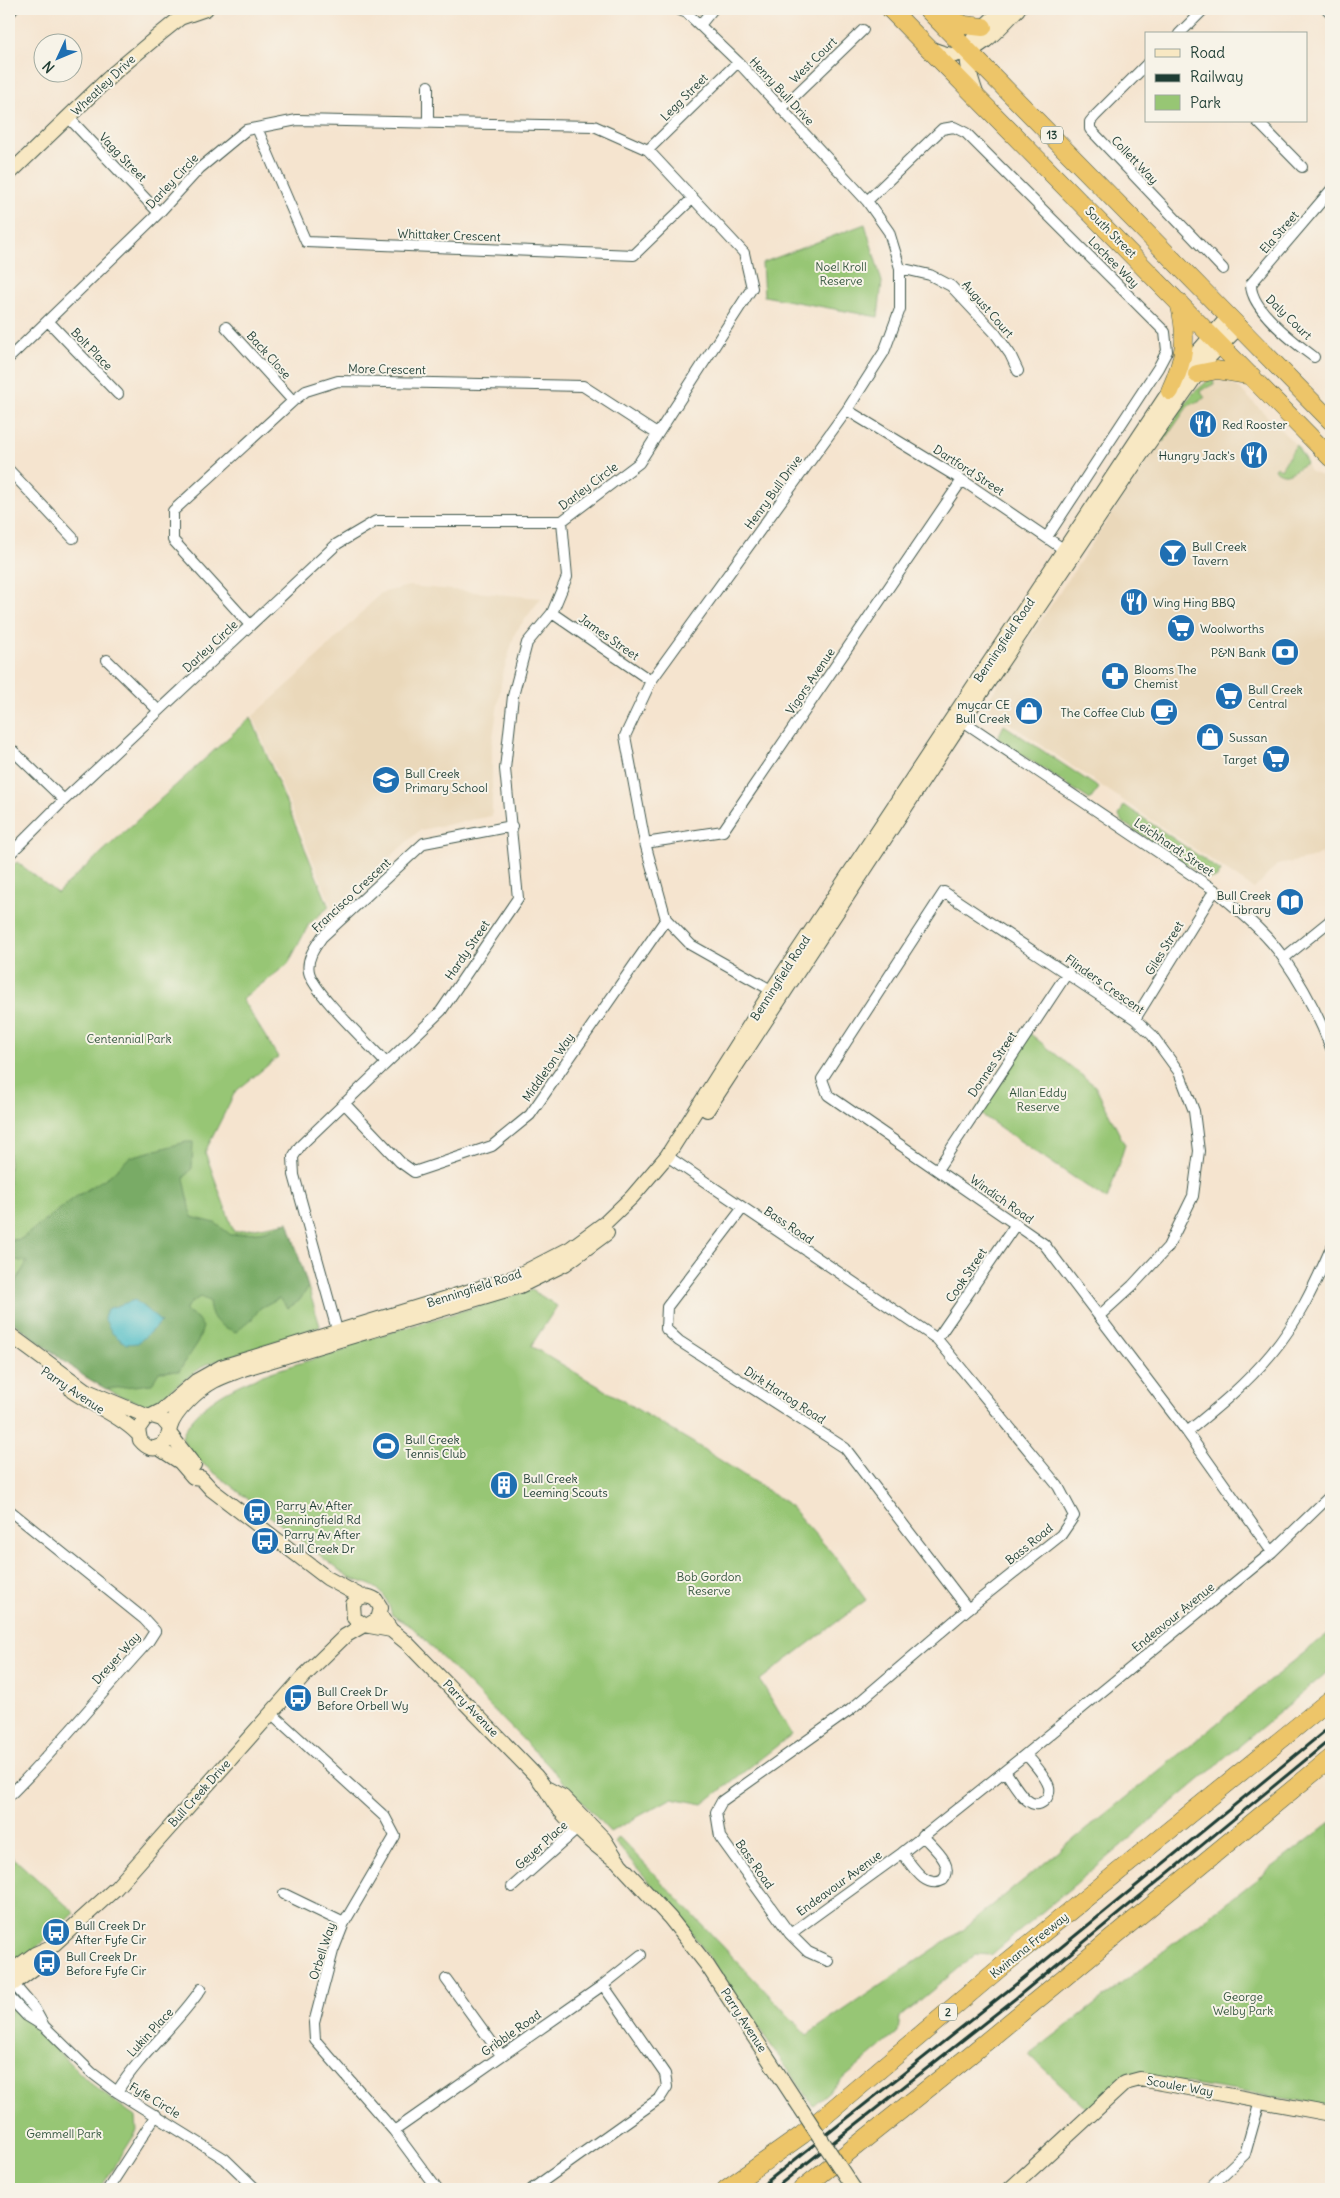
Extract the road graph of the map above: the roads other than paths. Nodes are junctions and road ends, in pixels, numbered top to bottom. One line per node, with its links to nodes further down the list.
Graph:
1 (13, 9): 12 (street)
2 (206, 9): 13 (main road, Wheatley Drive)
3 (678, 9): 14 (street, Henry Bull Drive)
4 (713, 9): 14 (street)
5 (890, 9): 18 (highway, South Street / 13)
6 (928, 9): 15 (highway); 19 (highway, South Street / 13)
7 (1003, 9): 15 (main road)
8 (1018, 9): 19 (main road)
9 (1204, 9): 17 (street)
10 (1327, 9): 11 (street)
11 (1331, 13)
12 (9, 14)
13 (178, 14): 25 (main road, Wheatley Drive)
14 (700, 25): 20 (street, Henry Bull Drive)
15 (983, 27): 19 (main road)
16 (863, 30): 24 (street, West Court)
17 (1181, 32)
18 (928, 48): 19 (main road); 23 (highway, South Street / 13)
19 (968, 51): 23 (main road); 41 (highway, South Street / 13)
20 (738, 62): 24 (street, Henry Bull Drive); 29 (street, Legg Street)
21 (1145, 66): 37 (street, Collett Way)
22 (428, 86): 26 (street)
23 (977, 97): 39 (highway, South Street / 13)
24 (781, 109): 34 (street, Henry Bull Drive)
25 (68, 118): 31 (main road, Wheatley Drive); 35 (street, Vagg Street)
26 (428, 122): 28 (street, Darley Circle); 29 (street, Darley Circle)
27 (1258, 122): 30 (street)
28 (257, 128): 33 (street, Whittaker Crescent); 35 (street, Darley Circle)
29 (648, 150): 33 (street, Darley Circle)
30 (1302, 167)
31 (9, 174)
32 (1331, 190): 38 (street, Ela Street)
33 (693, 198): 54 (street, Darley Circle)
34 (866, 201): 36 (street, Henry Bull Drive); 59 (street, Lochee Way)
35 (159, 213): 40 (street, Darley Circle)
36 (900, 268): 46 (street, August Court); 52 (street, Henry Bull Drive)
37 (1223, 269)
38 (1251, 292): 44 (street, Daly Court)
39 (1178, 300): 43 (highway, South Street / 13); 49 (highway)
40 (48, 321): 45 (street, Darley Circle); 50 (street, Bolt Place)
41 (1234, 321): 43 (main road, Benningfield Road); 53 (highway, South Street / 13)
42 (226, 327): 51 (street, Back Close)
43 (1217, 340): 47 (main road, Benningfield Road); 48 (highway, South Street / 13); 49 (main road, Benningfield Road)
44 (1314, 357)
45 (9, 358)
46 (1018, 371)
47 (1197, 374): 48 (highway); 61 (main road, Benningfield Road)
48 (1252, 376): 55 (highway, South Street / 13)
49 (1170, 391): 61 (main road, Benningfield Road)
50 (118, 394)
51 (293, 401): 54 (street, More Crescent); 63 (street, More Crescent)
52 (847, 410): 57 (street, Dartford Street); 65 (street, Henry Bull Drive)
53 (1331, 421)
54 (657, 434): 58 (street, Darley Circle)
55 (1331, 458)
56 (9, 470): 60 (street)
57 (962, 480): 59 (street, Dartford Street); 71 (street, Vigors Avenue)
58 (562, 521): 62 (street, Hardy Street); 63 (street, Darley Circle)
59 (1047, 536): 61 (street, Dartford Street)
60 (73, 538)
61 (1069, 553): 67 (main road, Benningfield Road)
62 (552, 612): 65 (street, James Street); 70 (street, Hardy Street)
63 (250, 625): 66 (street, Darley Circle)
64 (107, 660): 66 (street)
65 (652, 682): 71 (street, Henry Bull Drive)
66 (159, 711): 69 (street, Darley Circle)
67 (958, 718): 73 (street, Leichhardt Street); 79 (main road, Benningfield Road)
68 (9, 746): 69 (street)
69 (64, 800): 72 (street, Darley Circle)
70 (512, 826): 82 (street, Hardy Street); 82 (street, Francisco Crescent)
71 (645, 843): 75 (street, Henry Bull Drive)
72 (9, 855)
73 (1216, 891): 77 (street, Leichhardt Street); 80 (street, Giles Street)
74 (944, 892): 78 (street, Flinders Crescent); 85 (street, Windich Road)
75 (666, 919): 79 (street, Henry Bull Drive); 83 (street, Middleton Way)
76 (1331, 920): 77 (street)
77 (1284, 958): 81 (street, Leichhardt Street)
78 (1068, 972): 80 (street, Flinders Crescent); 85 (street, Donnes Street)
79 (776, 993): 84 (main road, Benningfield Road)
80 (1135, 1019): 89 (street, Flinders Crescent)
81 (1331, 1048)
82 (386, 1063): 83 (street, Hardy Street)
83 (344, 1103): 91 (street, Hardy Street)
84 (670, 1158): 86 (street, Bass Road); 91 (main road, Benningfield Road)
85 (937, 1170): 87 (street, Windich Road)
86 (742, 1208): 92 (street, Bass Road); 105 (street, Dirk Hartog Road)
87 (1016, 1224): 89 (street, Windich Road); 92 (street, Cook Street)
88 (1331, 1248): 96 (street)
89 (1099, 1316): 96 (street, Windich Road)
90 (9, 1334): 94 (main road, Parry Avenue)
91 (338, 1335): 94 (main road, Benningfield Road); 95 (main road, Benningfield Road)
92 (937, 1339): 105 (street, Bass Road)
93 (9, 1344): 97 (main road, Parry Avenue)
94 (150, 1417): 95 (main road, Parry Avenue); 97 (main road)
95 (169, 1431): 98 (main road); 99 (main road, Parry Avenue)
96 (1188, 1432): 102 (street, Windich Road)
97 (138, 1434): 98 (main road, Parry Avenue)
98 (158, 1447): 99 (main road, Parry Avenue)
99 (201, 1478): 103 (main road, Parry Avenue)
100 (1331, 1495): 102 (street, Endeavour Avenue)
101 (9, 1510): 114 (street, Dreyer Way)
102 (1272, 1552): 111 (street, Endeavour Avenue)
103 (327, 1578): 104 (main road, Parry Avenue); 107 (main road, Parry Avenue)
104 (362, 1597): 106 (main road, Parry Avenue); 107 (main road)
105 (968, 1609): 121 (street, Bass Road)
106 (380, 1614): 107 (main road); 108 (main road, Parry Avenue)
107 (360, 1619): 108 (main road); 110 (main road, Bull Creek Drive)
108 (391, 1630): 115 (main road, Parry Avenue)
109 (1331, 1699): 138 (highway, Kwinana Freeway / 2)
110 (271, 1713): 120 (street, Orbell Way); 125 (main road, Bull Creek Drive)
111 (1026, 1754): 113 (street, Endeavour Avenue); 113 (street)
112 (1331, 1758): 139 (highway)
113 (1005, 1770): 116 (street, Endeavour Avenue)
114 (9, 1796)
115 (582, 1824): 118 (street, Geyer Place); 140 (main road, Parry Avenue, bridge)
116 (922, 1835): 117 (street, Endeavour Avenue); 117 (street)
117 (902, 1853): 121 (street, Endeavour Avenue)
118 (512, 1887)
119 (284, 1894): 120 (street)
120 (344, 1922): 133 (street, Orbell Way)
121 (790, 1934): 123 (street, Bass Road)
122 (641, 1955): 126 (street, Gribble Road)
123 (828, 1961)
124 (446, 1979): 128 (street)
125 (10, 1984): 129 (street, Fyfe Circle)
126 (603, 1985): 128 (street, Gribble Road); 137 (street)
127 (202, 1989): 129 (street, Lukin Place)
128 (501, 2055): 133 (street, Gribble Road)
129 (117, 2092): 132 (street, Fyfe Circle)
130 (1260, 2101): 131 (main road, Scouler Way); 141 (main road, Scouler Way); 142 (street)
131 (1331, 2114)
132 (156, 2115): 134 (street); 135 (street, Fyfe Circle)
133 (394, 2131): 136 (street, Orbell Way)
134 (108, 2189)
135 (256, 2189)
136 (437, 2189)
137 (532, 2189)
138 (726, 2189)
139 (802, 2189)
140 (854, 2189)
141 (1010, 2189)
142 (1208, 2189)

